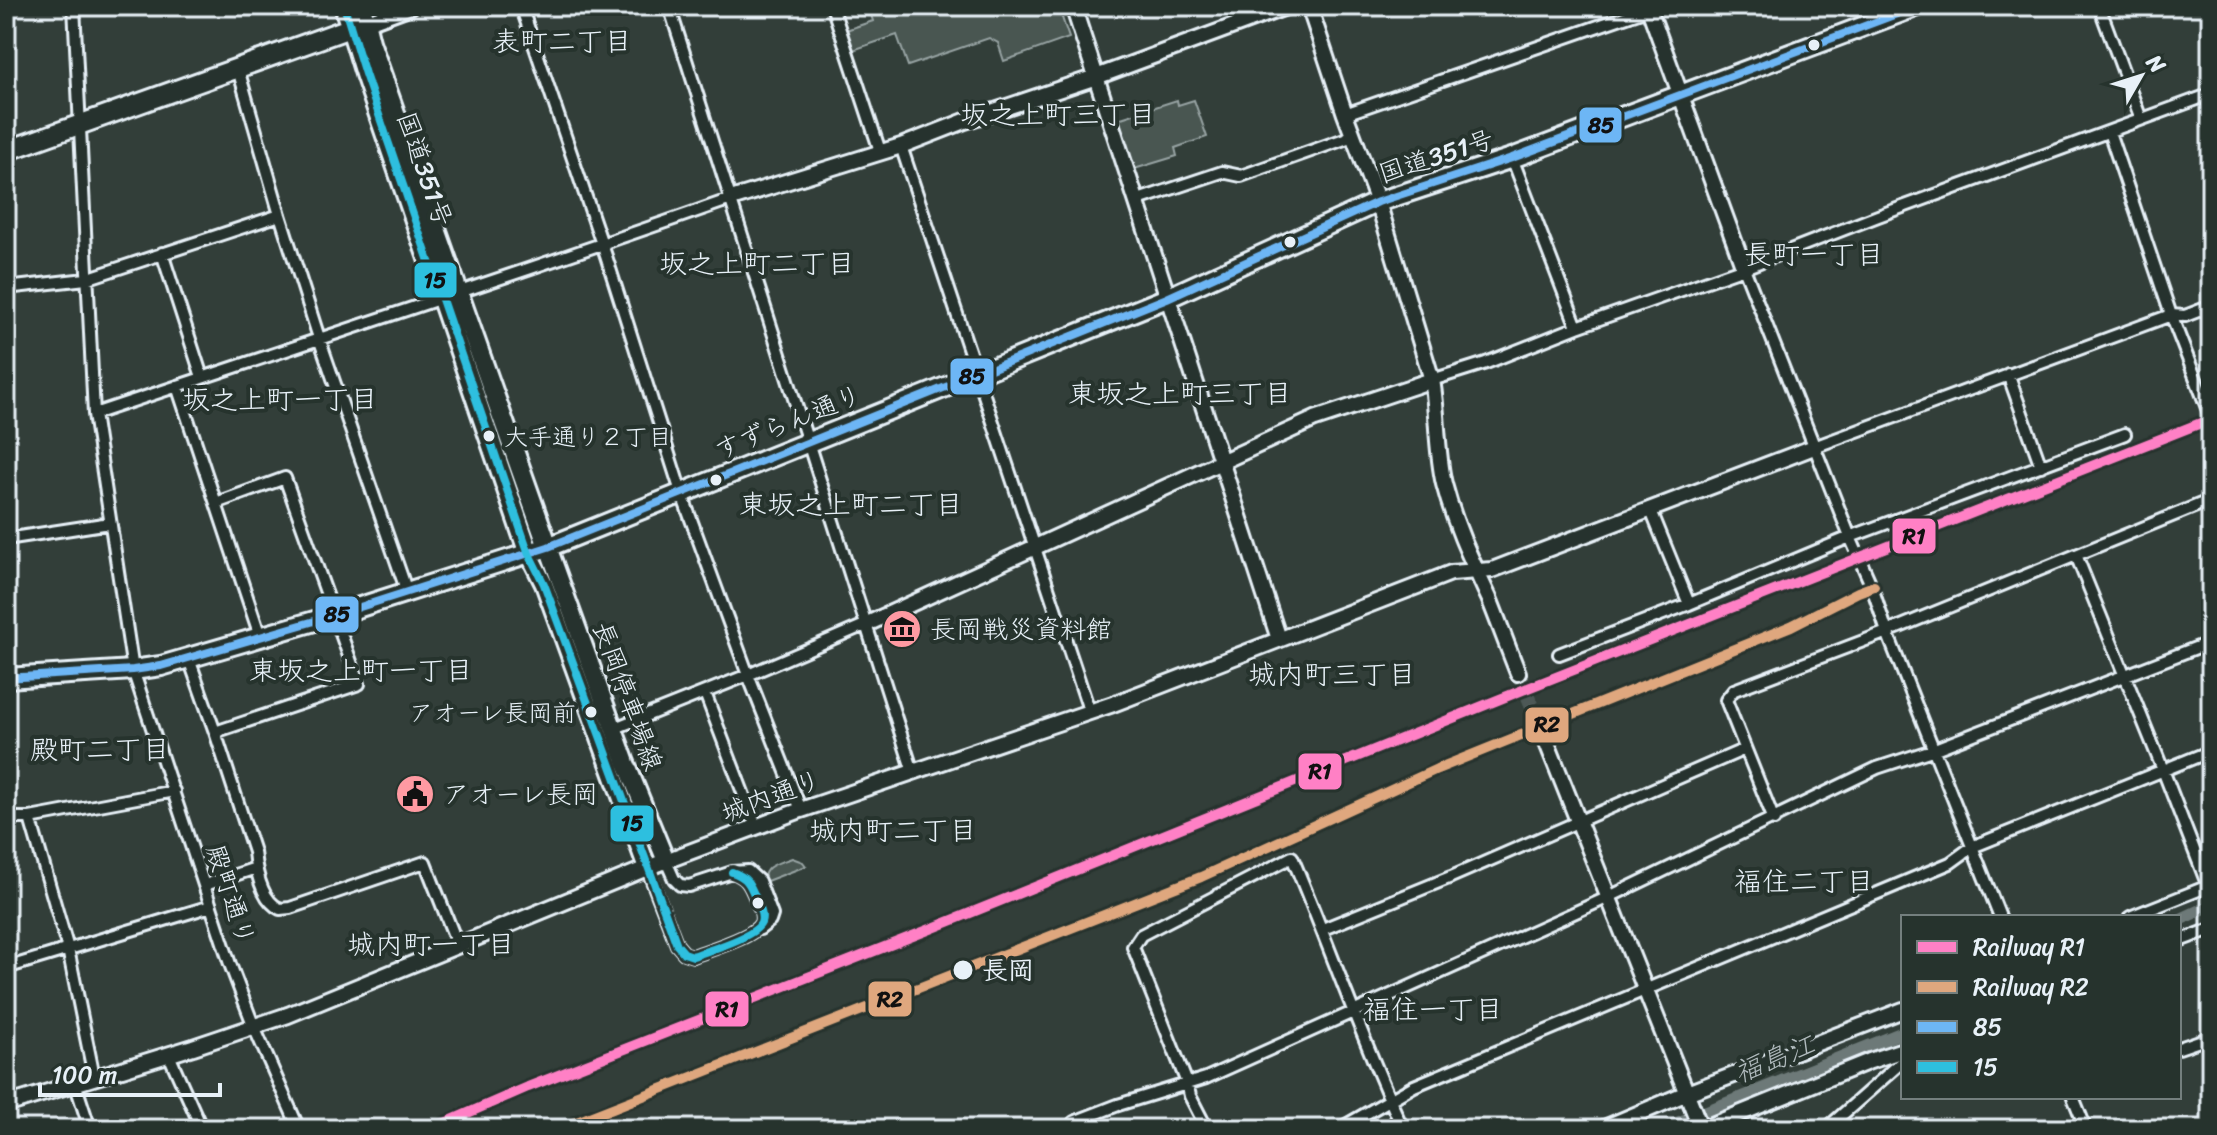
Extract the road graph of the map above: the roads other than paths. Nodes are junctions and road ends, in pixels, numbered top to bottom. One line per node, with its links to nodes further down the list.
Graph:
1 (74, 6): 20 (street, 殿町通り)
2 (344, 6): 13 (highway, 国道351号)
3 (411, 6): 13 (street)
4 (521, 6): 31 (street)
5 (669, 6): 27 (street)
6 (832, 6): 25 (street)
7 (1073, 6): 15 (street)
8 (1288, 6): 15 (street)
9 (1309, 6): 18 (street)
10 (1918, 6): 16 (highway, 国道351号)
11 (2099, 6): 19 (street)
12 (1650, 7): 16 (street); 18 (street)
13 (358, 19): 14 (highway); 36 (highway, 国道351号)
14 (238, 69): 20 (highway); 30 (street)
15 (1096, 77): 23 (street); 28 (street)
16 (1680, 94): 26 (highway, 国道351号); 33 (street)
17 (2211, 94): 19 (street)
18 (1345, 114): 22 (street)
19 (2141, 119): 21 (street)
20 (80, 125): 24 (highway); 34 (street, 殿町通り)
21 (2109, 132): 33 (street); 39 (street)
22 (1353, 136): 28 (street); 29 (street)
23 (901, 146): 25 (street); 42 (street)
24 (6, 151)
25 (880, 151): 27 (street)
26 (1512, 158): 29 (highway, 国道351号); 40 (street)
27 (731, 199): 31 (street); 50 (street)
28 (1135, 201): 37 (street)
29 (1378, 202): 37 (highway, 国道351号); 45 (street)
30 (280, 215): 32 (street); 41 (street)
31 (602, 245): 36 (street); 54 (street)
32 (162, 253): 34 (street); 44 (street)
33 (1744, 268): 40 (street); 51 (street)
34 (86, 279): 35 (street); 47 (street, 殿町通り)
35 (6, 288)
36 (450, 296): 41 (street); 61 (highway, 国道351号); 63 (highway, 国道351号)
37 (1167, 298): 42 (highway, 国道351号); 52 (street)
38 (2211, 306): 39 (street)
39 (2171, 315): 43 (street); 48 (street)
40 (1577, 327): 45 (street)
41 (319, 338): 44 (street); 66 (street)
42 (977, 374): 50 (highway, すずらん通り); 62 (street)
43 (2008, 374): 51 (street); 53 (street)
44 (202, 377): 46 (street)
45 (1432, 380): 52 (street); 65 (street)
46 (177, 386): 47 (street); 56 (street)
47 (94, 414): 58 (street, 殿町通り)
48 (2211, 418)
49 (2125, 434): 53 (street)
50 (808, 442): 54 (highway, すずらん通り); 69 (street)
51 (1814, 447): 57 (street, 城内通り); 59 (street)
52 (1220, 462): 62 (street); 72 (street)
53 (2041, 466): 59 (street)
54 (681, 492): 61 (highway, すずらん通り); 79 (street)
55 (2211, 500): 64 (street)
56 (216, 503): 68 (street); 71 (street)
57 (1650, 508): 65 (street, 城内通り); 67 (street)
58 (110, 523): 60 (street); 76 (street, 殿町通り)
59 (1850, 537): 67 (street); 70 (street)
60 (6, 539)
61 (548, 547): 63 (highway, すずらん通り); 83 (main road, 長岡停車場線)
62 (1034, 548): 69 (street); 82 (street)
63 (529, 554): 66 (highway, すずらん通り); 101 (main road, 長岡停車場線)
64 (2076, 555): 70 (street); 78 (street)
65 (1476, 572): 72 (street, 城内通り); 77 (street)
66 (407, 592): 68 (highway, すずらん通り)
67 (1689, 604): 74 (street)
68 (335, 615): 71 (highway, すずらん通り); 84 (street)
69 (867, 624): 79 (street); 90 (street)
70 (1887, 632): 86 (street); 87 (street)
71 (260, 636): 75 (highway, すずらん通り)
72 (1279, 639): 82 (street, 城内通り)
73 (2211, 642): 78 (street)
74 (1559, 654)
75 (189, 659): 76 (highway, すずらん通り); 84 (street)
76 (133, 670): 80 (highway, すずらん通り); 91 (street, 殿町通り)
77 (1518, 673)
78 (2124, 674): 87 (street); 89 (street)
79 (748, 675): 81 (street); 92 (street)
80 (6, 678)
81 (705, 693): 83 (street); 97 (street)
82 (1090, 713): 90 (street, 城内通り)
83 (615, 728): 99 (main road, 長岡停車場線)
84 (215, 732): 100 (street)
85 (1543, 733): 96 (street)
86 (1745, 749): 95 (street); 96 (street)
87 (1935, 749): 95 (street); 98 (street)
88 (2211, 751): 89 (street)
89 (2163, 770): 98 (street); 103 (street)
90 (913, 772): 92 (street, 城内通り)
91 (174, 791): 94 (street); 102 (street, 殿町通り)
92 (801, 810): 97 (street, 城内通り)
93 (6, 818): 94 (street)
94 (30, 818): 112 (street)
95 (1774, 820): 104 (street)
96 (1579, 821): 104 (street); 108 (street)
97 (756, 827): 99 (street, 城内通り)
98 (1972, 847): 106 (street); 114 (street)
99 (666, 861): 101 (street, 城内通り); 101 (street)
100 (256, 868): 102 (street); 111 (street)
101 (647, 868): 111 (street, 城内通り)
102 (205, 885): 105 (street, 殿町通り)
103 (2210, 889): 107 (street)
104 (1609, 897): 114 (street); 115 (street)
105 (211, 906): 112 (street); 117 (street, 殿町通り)
106 (1999, 915)
107 (2136, 915)
108 (1323, 929): 115 (street); 125 (street)
109 (2211, 929): 110 (street)
110 (2181, 940)
111 (458, 946): 117 (street, 城内通り)
112 (68, 949): 113 (street); 123 (street)
113 (6, 968)
114 (1645, 990): 126 (street); 128 (street)
115 (1353, 1011): 125 (street); 128 (street)
116 (1901, 1011): 126 (street)
117 (254, 1027): 121 (street, 城内通り); 133 (street, 殿町通り)
118 (2211, 1037): 119 (street)
119 (2181, 1047)
120 (1901, 1051): 130 (street)
121 (169, 1055): 123 (street, 城内通り); 132 (street)
122 (1901, 1063): 139 (street)
123 (94, 1077): 124 (street, 城内通り)
124 (75, 1083): 129 (street, 城内通り); 131 (street)
125 (1187, 1083): 134 (street); 135 (street)
126 (1688, 1097): 130 (street); 138 (street)
127 (2074, 1099): 140 (street)
128 (1390, 1100): 136 (street); 137 (street)
129 (6, 1105)
130 (1701, 1127)
131 (90, 1129)
132 (202, 1129)
133 (299, 1129)
134 (1069, 1129)
135 (1207, 1129)
136 (1339, 1129)
137 (1403, 1129)
138 (1602, 1129)
139 (1826, 1129)
140 (2086, 1129)

